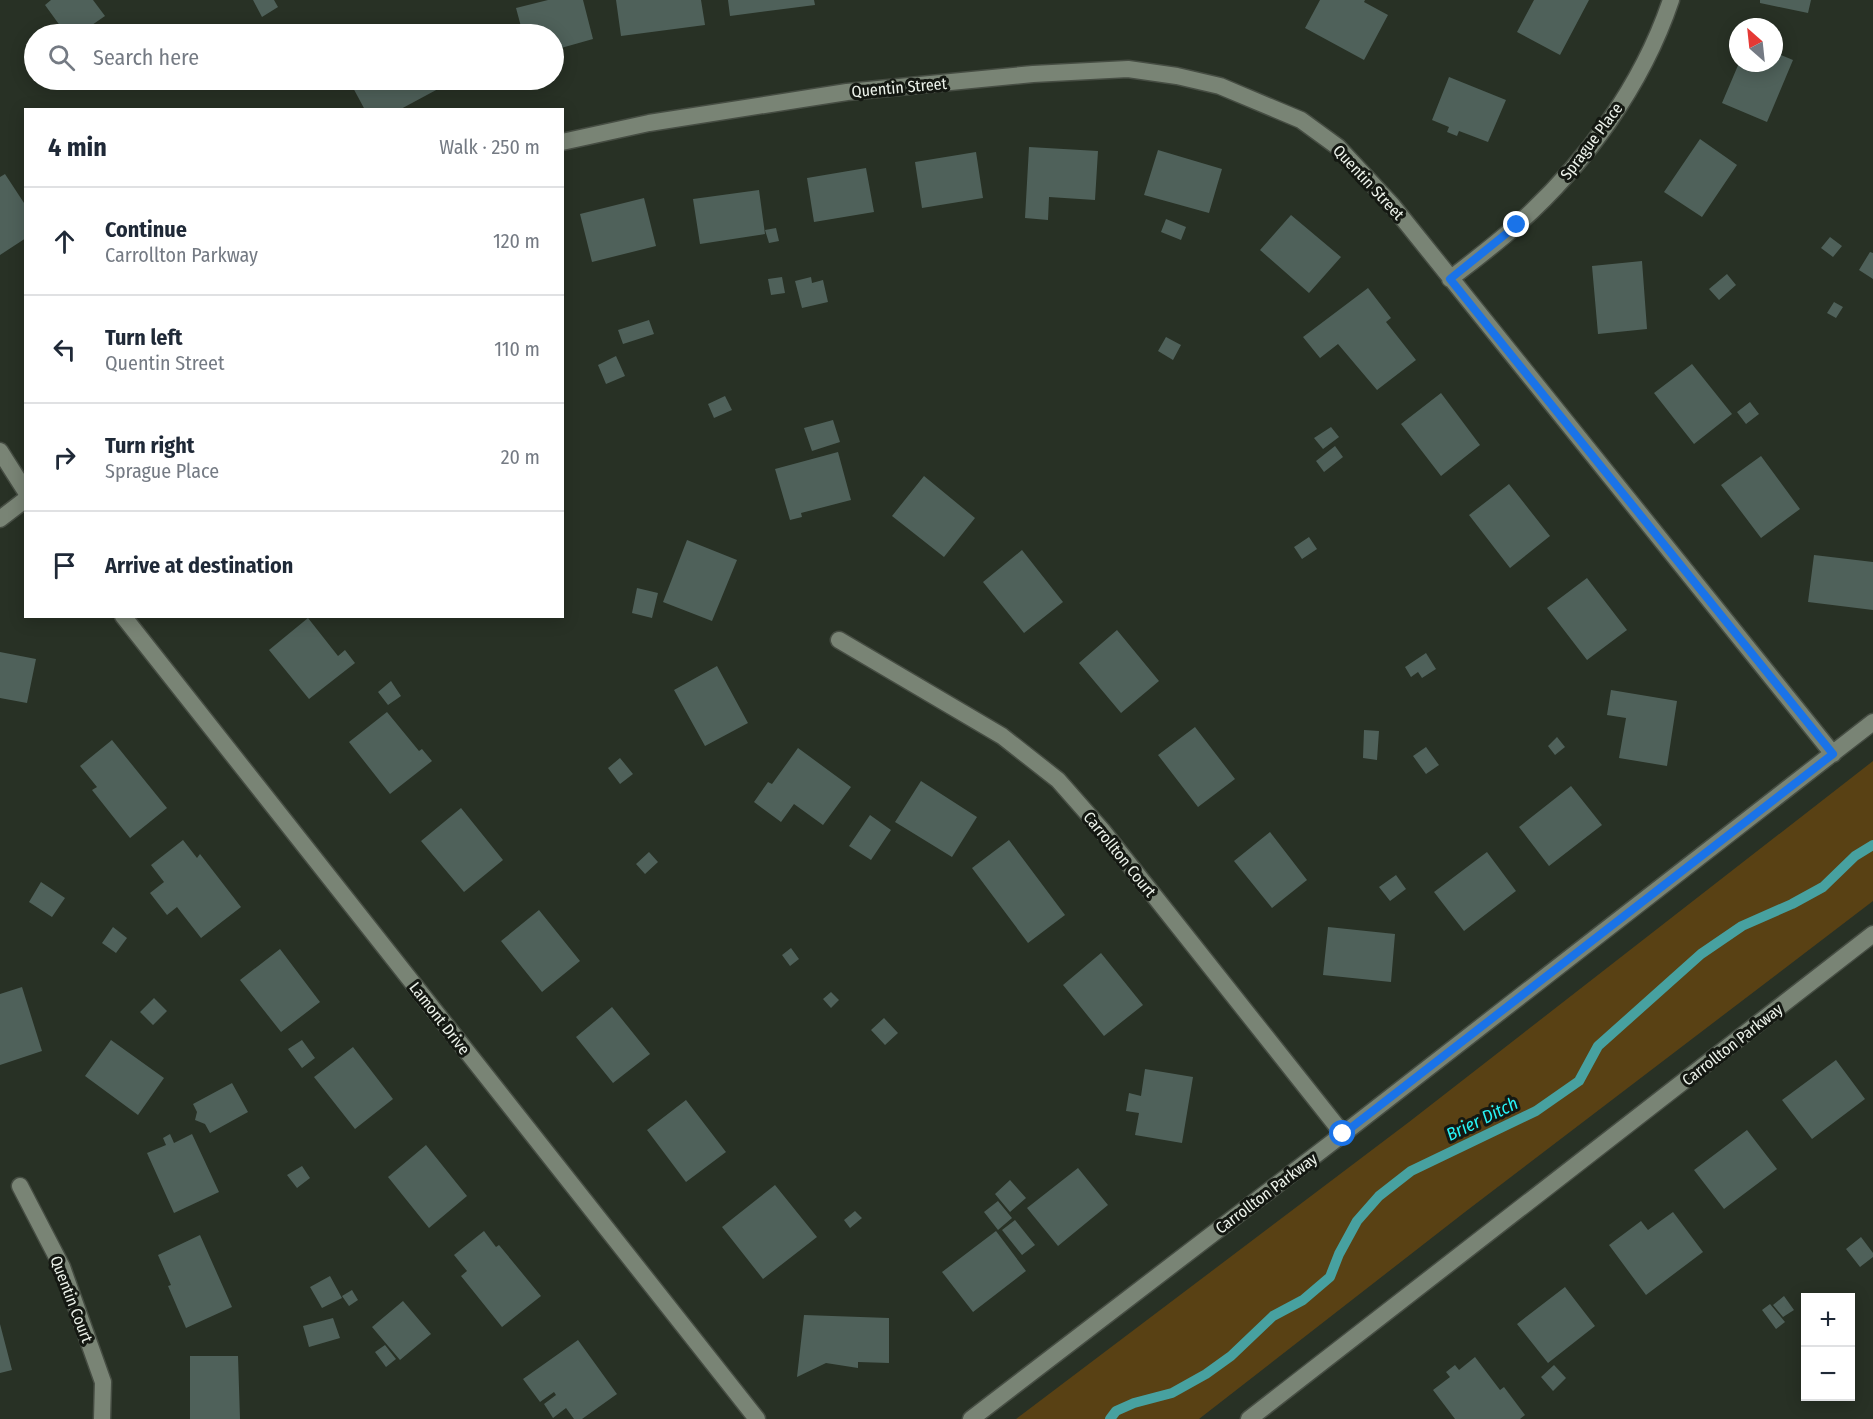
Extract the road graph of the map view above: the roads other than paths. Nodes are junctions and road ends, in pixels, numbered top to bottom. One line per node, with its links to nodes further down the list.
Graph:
1 (1671, 0): 3 (street, Sprague Place)
2 (564, 142): 3 (street, Quentin Street)
3 (1450, 279): 11 (street, Quentin Street)
4 (0, 451): 5 (street)
5 (24, 489)
6 (24, 501): 7 (street)
7 (0, 519)
8 (125, 618): 16 (street, Lamont Drive)
9 (839, 640): 13 (street, Carrollton Court)
10 (1873, 722): 11 (street, Carrollton Parkway)
11 (1833, 754): 13 (street, Carrollton Parkway)
12 (1873, 934): 18 (street, Carrollton Parkway)
13 (1343, 1134): 17 (street, Carrollton Parkway)
14 (20, 1186): 15 (street, Quentin Court)
15 (102, 1419)
16 (757, 1419)
17 (971, 1419)
18 (1249, 1419)

